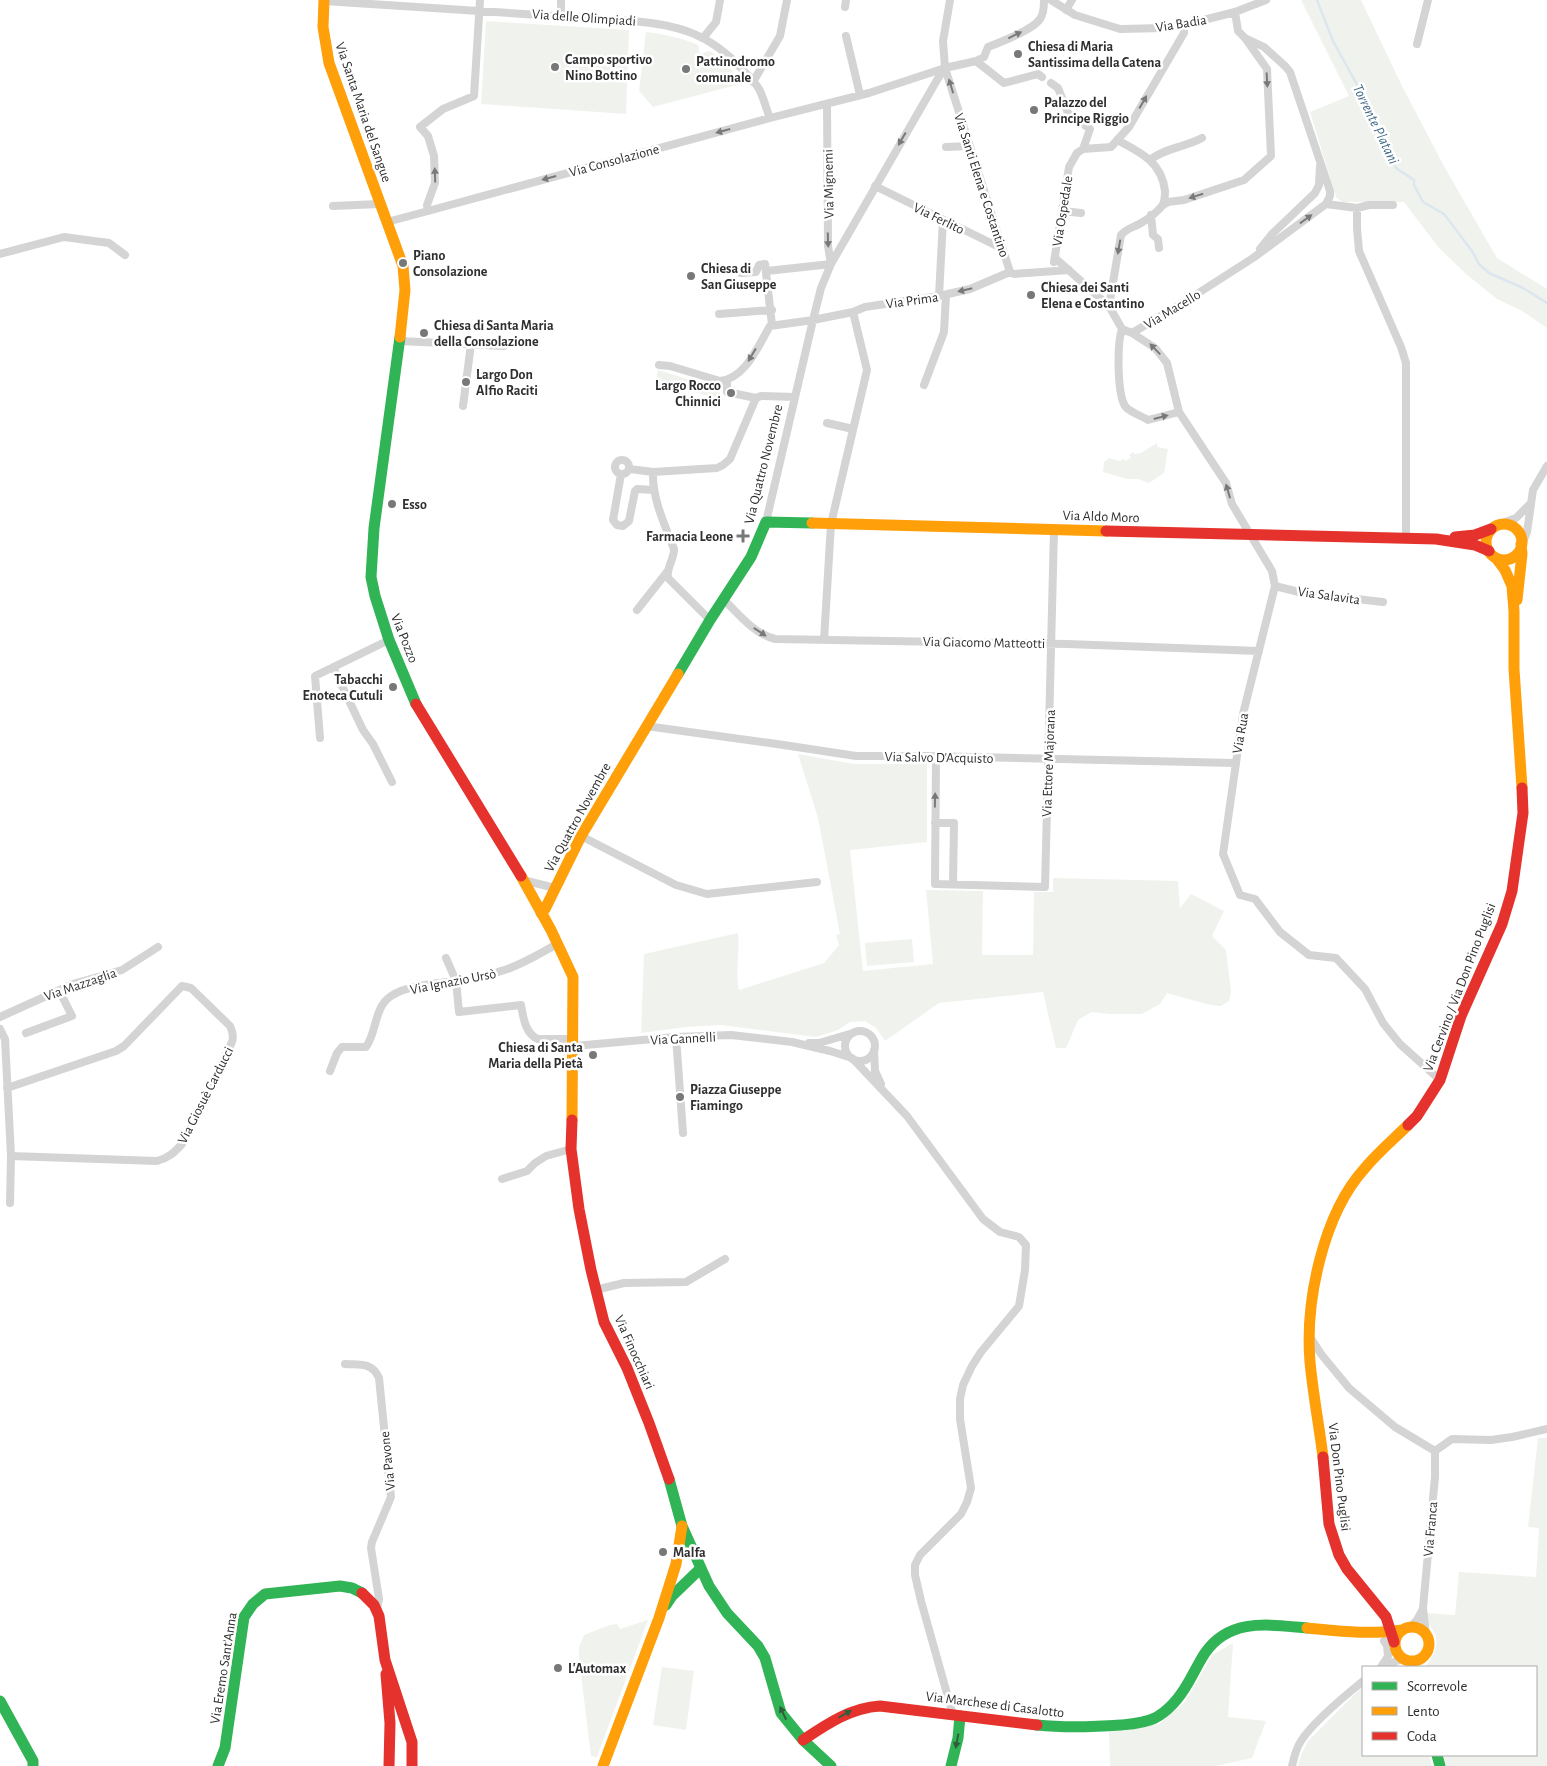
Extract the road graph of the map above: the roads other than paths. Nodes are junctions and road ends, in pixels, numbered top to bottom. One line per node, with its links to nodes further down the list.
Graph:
1 (480, 0): 12 (street)
2 (561, 0): 15 (street)
3 (720, 0): 18 (street)
4 (787, 0): 24 (street)
5 (950, 0): 22 (street)
6 (1044, 0): 21 (street, one-way to 6)
7 (1051, 0): 13 (street, Via Badia)
8 (1072, 0): 13 (street)
9 (1266, 0): 14 (street, Via Badia)
10 (1428, 0): 20 (street)
11 (324, 1): 12 (street, Via delle Olimpiadi); 39 (street, Via Santa Maria del Sangue)
12 (479, 10): 15 (street, Via delle Olimpiadi); 46 (street, one-way to 12)
13 (1066, 10): 16 (street, Via Badia)
14 (1235, 12): 16 (street, Via Badia); 19 (street)
15 (561, 16): 18 (street, Via delle Olimpiadi)
16 (1184, 25): 30 (street, one-way to 16)
17 (846, 36): 26 (street)
18 (703, 38): 24 (street, Via delle Olimpiadi)
19 (1245, 38): 34 (street); 41 (street, one-way to 41)
20 (1417, 44)
21 (976, 61): 22 (street, Via Consolazione); 23 (street)
22 (945, 68): 26 (street, Via Consolazione); 31 (street, Via Santi Elena e Costantino, one-way to 22); 36 (street, Via Quattro Novembre, one-way to 36)
23 (1040, 75)
24 (753, 82): 28 (street, Via delle Olimpiadi)
25 (1052, 83): 33 (street, Via Ospedale)
26 (860, 95): 27 (street, Via Consolazione)
27 (826, 104): 28 (street, Via Consolazione); 60 (street, Via Mignemi, one-way to 60)
28 (770, 118): 46 (street, Via Consolazione, one-way to 46)
29 (1202, 138): 35 (street)
30 (1117, 140): 33 (street); 35 (street)
31 (969, 146): 32 (street); 55 (street, Via Santi Elena e Costantino)
32 (946, 147)
33 (1083, 149): 47 (street, Via Ospedale)
34 (1320, 156): 37 (street); 38 (street)
35 (1150, 160): 41 (street)
36 (874, 186): 50 (street, Via Ferlito); 60 (street, Via Quattro Novembre)
37 (1315, 193): 38 (street); 52 (street)
38 (1330, 196): 40 (street); 44 (street)
39 (380, 204): 43 (street); 51 (street, Via Santa Maria del Sangue)
40 (1326, 204): 44 (street); 53 (street, one-way to 40)
41 (1163, 205): 49 (street)
42 (1393, 205): 45 (street)
43 (333, 206)
44 (1345, 206): 45 (street)
45 (1357, 208): 98 (street)
46 (428, 211): 51 (street, Via Consolazione)
47 (1062, 211): 48 (street); 58 (street, Via Ospedale)
48 (1081, 213)
49 (1151, 215): 54 (street); 67 (street, one-way to 67)
50 (943, 220): 55 (street, Via Ferlito); 66 (street)
51 (387, 222): 75 (street, Via Pozzo)
52 (1286, 222): 53 (street); 59 (street)
53 (1292, 229): 59 (street)
54 (1159, 248)
55 (1003, 250): 64 (street, Via Santi Elena e Costantino)
56 (0, 254): 57 (street)
57 (126, 254)
58 (1055, 258): 61 (street); 63 (street, Via Ospedale)
59 (1253, 258): 74 (street, Via Macello)
60 (830, 264): 62 (street); 71 (street, Via Quattro Novembre)
61 (1069, 270): 63 (street, Via Santi Elena e Costantino); 67 (street)
62 (767, 271): 65 (street); 68 (street)
63 (1053, 271): 64 (street, Via Santi Elena e Costantino)
64 (1010, 272): 66 (street, Via Prima, one-way to 66)
65 (741, 273)
66 (942, 296): 69 (street, Via Prima); 80 (street)
67 (1109, 306): 73 (street)
68 (772, 310): 70 (street); 72 (street)
69 (854, 312): 71 (street, Via Prima); 86 (street)
70 (719, 314)
71 (813, 320): 72 (street, Via Prima); 81 (street, Via Quattro Novembre)
72 (772, 325): 79 (street, one-way to 79)
73 (1122, 329): 74 (street, Via Macello); 84 (street, one-way to 84)
74 (1132, 333): 84 (street, one-way to 74)
75 (400, 340): 76 (street); 109 (street, Via Pozzo)
76 (470, 344): 77 (street); 83 (street)
77 (504, 346)
78 (659, 365): 79 (street)
79 (727, 380): 82 (street)
80 (924, 385)
81 (795, 397): 82 (street); 93 (street, Via Quattro Novembre)
82 (756, 398): 89 (street)
83 (463, 406)
84 (1179, 412): 97 (street, one-way to 84)
85 (827, 423): 86 (street)
86 (853, 429): 94 (street)
87 (1547, 466): 92 (street)
88 (630, 469): 89 (street); 90 (street); 90 (street)
89 (653, 472): 91 (street)
90 (621, 474): 91 (street)
91 (654, 490): 102 (street)
92 (1532, 501): 95 (street); 100 (street)
93 (766, 522): 94 (street, Via Aldo Moro); 104 (street, Via Quattro Novembre)
94 (831, 524): 96 (street, Via Aldo Moro); 110 (street)
95 (1496, 527): 99 (street); 100 (street); 101 (street)
96 (1054, 530): 97 (street, Via Aldo Moro); 111 (street, Via Ettore Majorana)
97 (1250, 535): 98 (street, Via Aldo Moro); 103 (street)
98 (1406, 538): 99 (street, Via Aldo Moro)
99 (1436, 539): 101 (street)
100 (1521, 546): 101 (street); 107 (street)
101 (1492, 555): 107 (street)
102 (666, 572): 106 (street); 108 (street)
103 (1275, 586): 105 (street, Via Salavita); 112 (street, Via Rua)
104 (724, 600): 108 (street, Via Quattro Novembre); 110 (street, Via Giacomo Matteotti, one-way to 110)
105 (1383, 602)
106 (637, 610)
107 (1514, 611): 143 (street, Via Cervino / Via Don Pino Puglisi)
108 (710, 620): 114 (street, Via Quattro Novembre)
109 (389, 640): 113 (street); 122 (street, Via Pozzo)
110 (824, 640): 111 (street, Via Giacomo Matteotti)
111 (1051, 643): 112 (street, Via Giacomo Matteotti); 117 (street, Via Ettore Majorana)
112 (1259, 651): 118 (street, Via Rua)
113 (333, 667): 115 (street); 119 (street)
114 (646, 726): 116 (street, Via Salvo D'Acquisto); 121 (street, Via Quattro Novembre)
115 (320, 738)
116 (936, 756): 117 (street, Via Salvo D'Acquisto); 120 (street, one-way to 116)
117 (1048, 759): 118 (street, Via Salvo D'Acquisto); 124 (street, Via Ettore Majorana)
118 (1235, 763): 143 (street, Via Rua)
119 (392, 782)
120 (935, 823): 124 (street, Via Ettore Majorana); 124 (street)
121 (581, 836): 123 (street); 125 (street, Via Quattro Novembre)
122 (522, 880): 125 (street); 126 (street, Via Pozzo)
123 (817, 882)
124 (953, 884)
125 (555, 888): 126 (street, Via Quattro Novembre)
126 (541, 913): 127 (street, Via Finocchiari)
127 (557, 944): 130 (street, Via Ignazio Ursò); 138 (street, Via Finocchiari)
128 (158, 947): 131 (street, Via Mazzaglia)
129 (446, 958): 130 (street)
130 (456, 981): 138 (street, Via Gannelli); 142 (street, Via Ignazio Ursò)
131 (59, 990): 132 (street, Via Mazzaglia); 135 (street)
132 (0, 1017)
133 (0, 1029): 139 (street)
134 (858, 1032): 137 (street, Via Gannelli); 140 (street); 141 (street)
135 (26, 1033)
136 (676, 1037): 137 (street, Via Gannelli); 138 (street, Via Gannelli); 148 (street)
137 (792, 1042): 141 (street, Via Gannelli)
138 (574, 1043): 149 (street, Via Finocchiari)
139 (3, 1045): 144 (street)
140 (874, 1049): 141 (street); 145 (street, Via Gannelli)
141 (853, 1059): 145 (street, Via Gannelli)
142 (330, 1071)
143 (1440, 1080): 155 (street, Via Cervino / Via Don Pino Puglisi)
144 (6, 1088): 147 (street); 150 (street, Via Giosuè Carducci)
145 (888, 1094): 175 (street, Via Gannelli)
146 (0, 1123): 147 (street)
147 (9, 1123): 150 (street)
148 (683, 1133)
149 (572, 1149): 151 (street); 154 (street, Via Finocchiari)
150 (11, 1156): 152 (street)
151 (502, 1179)
152 (10, 1203)
153 (725, 1259): 154 (street)
154 (595, 1290): 159 (street, Via Finocchiari)
155 (1309, 1336): 158 (street); 162 (street, Via Don Pino Puglisi)
156 (345, 1364): 164 (street, Via Pavone)
157 (1547, 1429): 158 (street)
158 (1435, 1451): 163 (street, Via Franca)
159 (682, 1526): 160 (street); 161 (street, Via Finocchiari)
160 (676, 1564): 161 (street); 165 (street)
161 (699, 1564): 165 (street); 178 (street, Via Finocchiari, one-way to 161)
162 (1380, 1608): 167 (street); 167 (street)
163 (1423, 1608): 166 (street, Via Franca); 167 (street)
164 (377, 1609): 169 (street); 182 (street, Via Eremo Sant'Anna)
165 (659, 1618): 184 (street)
166 (1426, 1635): 167 (street); 168 (street)
167 (1399, 1645): 168 (street); 170 (street); 171 (street); 175 (street, Via Marchese di Casalotto)
168 (1428, 1650): 172 (street)
169 (385, 1660): 176 (street); 177 (street)
170 (1383, 1666)
171 (1383, 1666)
172 (1424, 1666)
173 (1362, 1682): 186 (street)
174 (0, 1701): 181 (street)
175 (956, 1716): 178 (street, Via Marchese di Casalotto, one-way to 175); 185 (street, one-way to 185)
176 (404, 1717): 177 (street); 180 (street); 183 (street)
177 (390, 1723): 180 (street)
178 (803, 1740): 179 (street, Via Finocchiari)
179 (829, 1764)
180 (389, 1765)
181 (33, 1766)
182 (218, 1766)
183 (412, 1766)
184 (603, 1766)
185 (951, 1766)
186 (1292, 1766)

